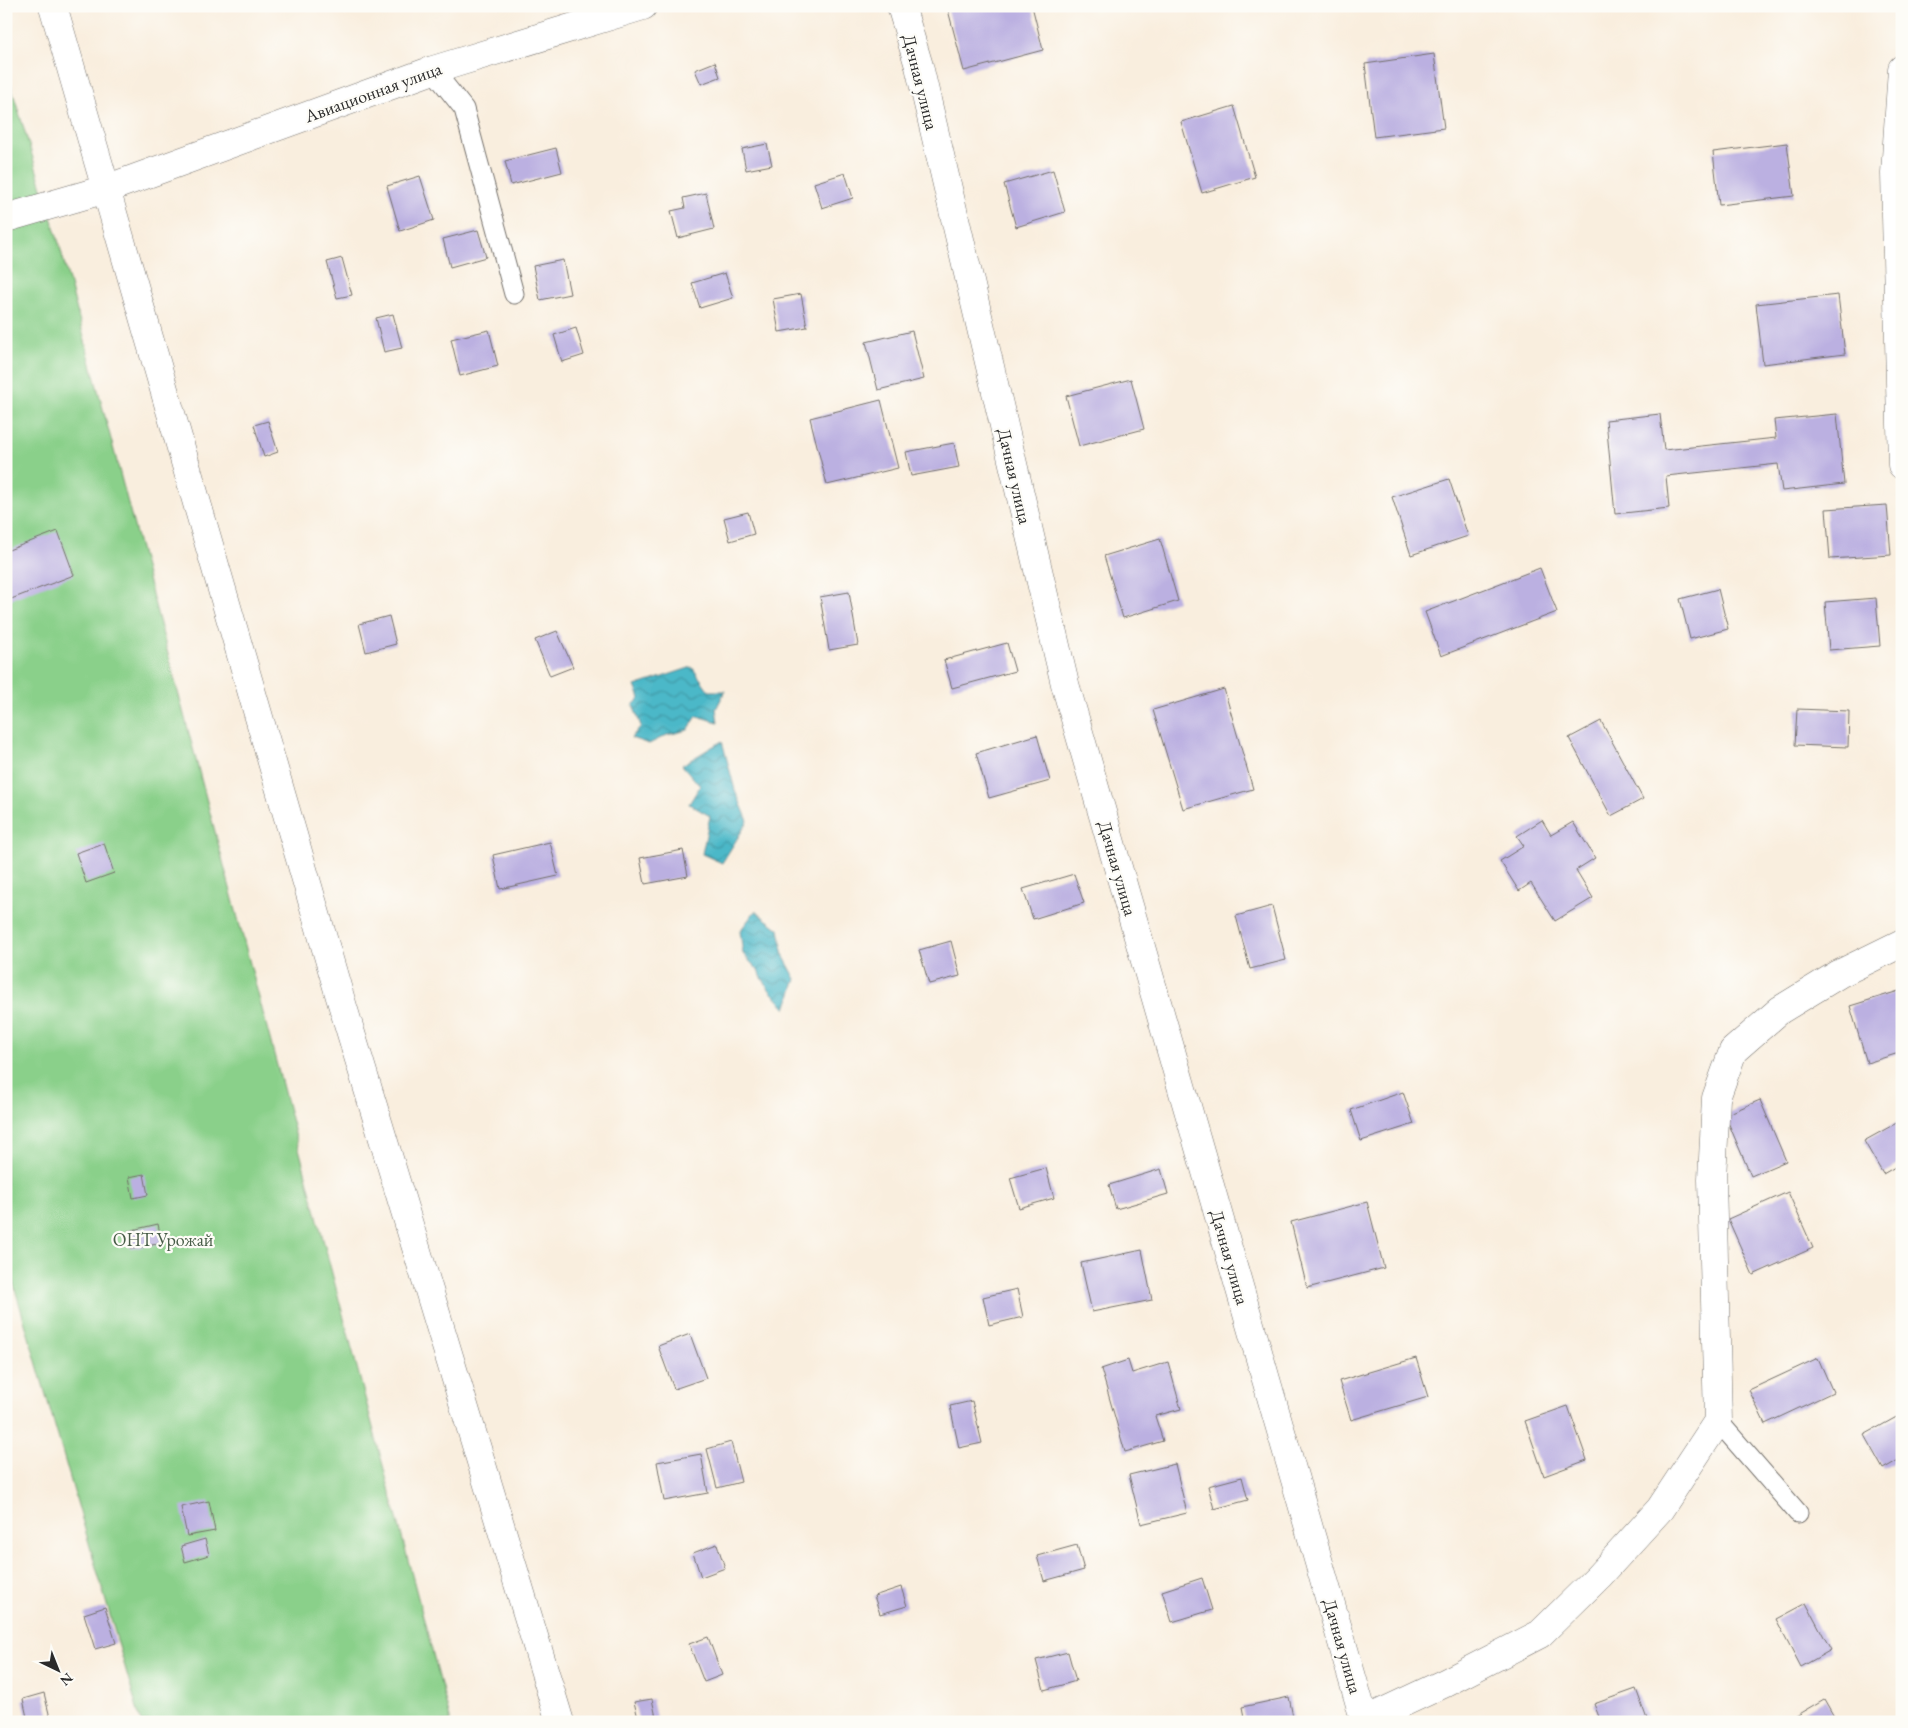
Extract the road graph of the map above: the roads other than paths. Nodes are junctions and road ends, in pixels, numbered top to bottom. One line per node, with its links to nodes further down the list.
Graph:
1 (53, 6): 6 (street)
2 (643, 6): 5 (street, Авиационная улица)
3 (901, 6): 13 (street, Дачная улица)
4 (1902, 69): 9 (street)
5 (433, 70): 6 (street, Авиационная улица); 8 (lane)
6 (106, 189): 7 (street, Авиационная улица); 14 (street)
7 (6, 218)
8 (514, 294)
9 (1902, 465)
10 (1902, 943): 11 (street)
11 (1718, 1421): 12 (lane); 13 (street)
12 (1798, 1513)
13 (1364, 1721)
14 (560, 1722)

